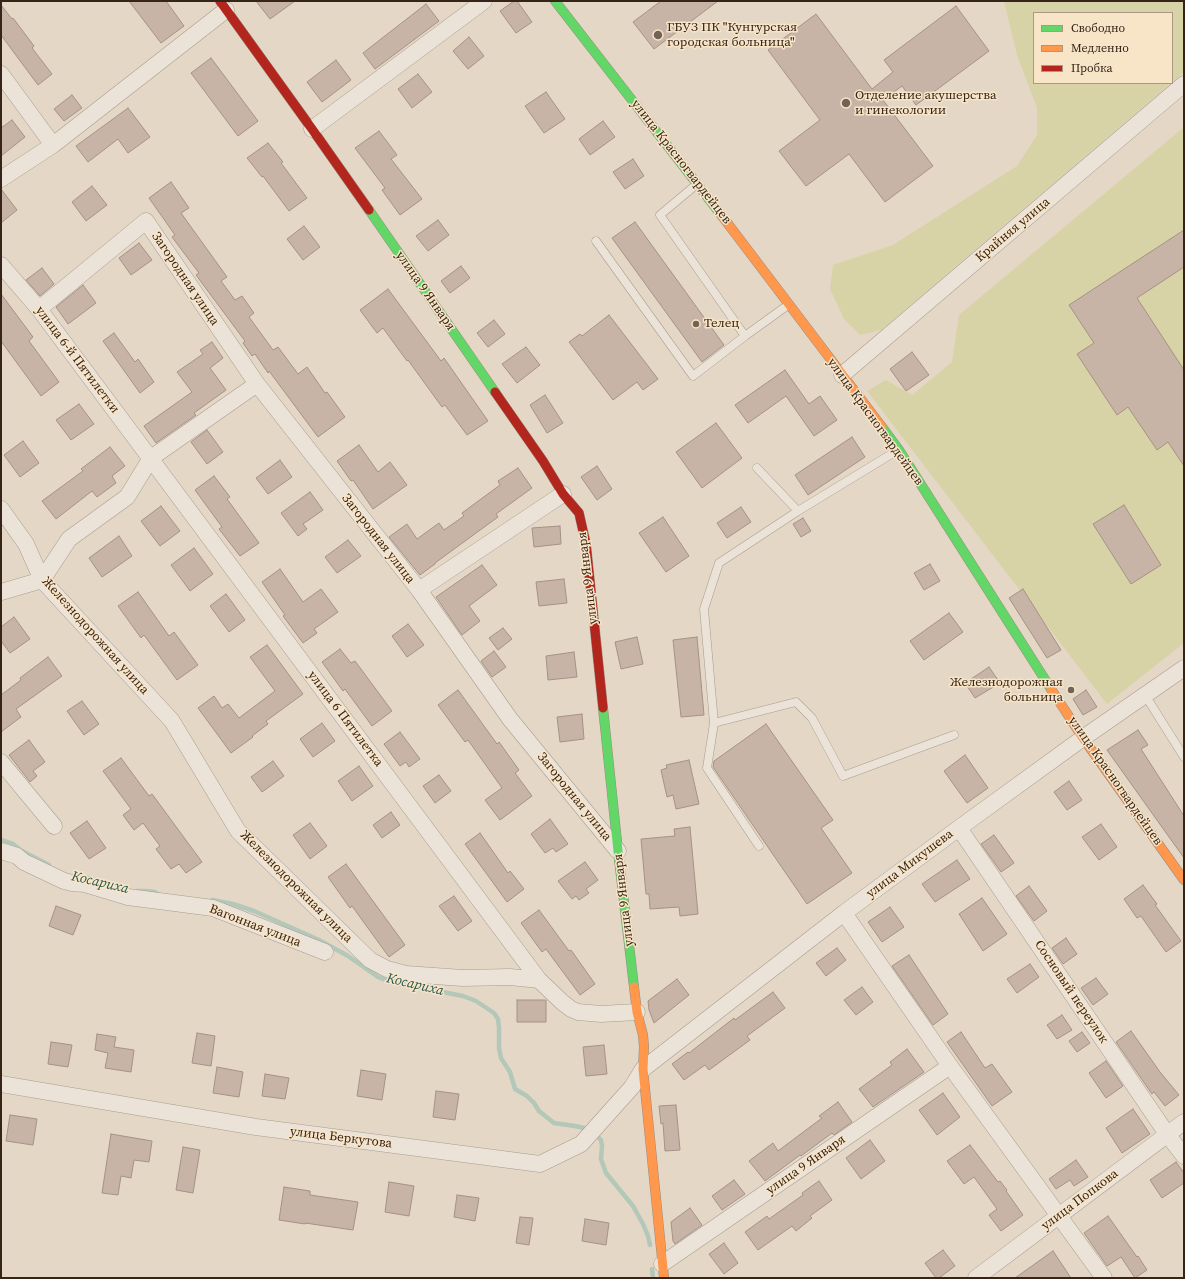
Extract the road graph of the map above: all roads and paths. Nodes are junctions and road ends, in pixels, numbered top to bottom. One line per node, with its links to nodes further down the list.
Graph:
1 (484, 1): 6 (street)
2 (555, 1): 9 (street, улица Красногвардейцев)
3 (223, 5): 6 (street, улица 9 Января); 7 (street)
4 (1, 74): 7 (street)
5 (1184, 84): 15 (street, Крайняя улица)
6 (312, 129): 20 (street, улица 9 Января)
7 (53, 145): 8 (street)
8 (1, 179)
9 (697, 183): 12 (street, улица Красногвардейцев); 14 (lane)
10 (596, 241): 14 (lane)
11 (1, 264): 13 (street, улица 6-й Пятилетки)
12 (789, 304): 14 (lane); 15 (street, улица Красногвардейцев)
13 (39, 309): 16 (street, Загородная улица); 18 (street, улица 6-й Пятилетки)
14 (745, 336)
15 (842, 375): 17 (street, улица Красногвардейцев)
16 (257, 384): 18 (street); 24 (street, Загородная улица)
17 (899, 450): 22 (lane); 30 (street, улица Красногвардейцев)
18 (151, 458): 23 (street); 41 (street, улица 6 Пятилетка)
19 (757, 468): 22 (lane)
20 (563, 494): 24 (street); 37 (street, улица 9 Января)
21 (1, 509): 23 (street, Железнодорожная улица)
22 (798, 511): 28 (lane)
23 (42, 580): 25 (street); 41 (street, Железнодорожная улица)
24 (419, 590): 37 (street, Загородная улица)
25 (1, 592)
26 (1184, 668): 27 (street, улица Микушева)
27 (1145, 695): 30 (street, улица Микушева); 31 (lane)
28 (714, 724): 29 (lane); 35 (lane)
29 (954, 735)
30 (1083, 738): 34 (street, улица Микушева); 38 (street, улица Красногвардейцев)
31 (1184, 757)
32 (1, 762): 33 (street)
33 (54, 826)
34 (959, 828): 39 (street, улица Микушева); 47 (street, Сосновый переулок)
35 (759, 846)
36 (1, 851): 40 (street, Вагонная улица)
37 (618, 851): 42 (street, улица 9 Января)
38 (1184, 880)
39 (844, 913): 43 (street); 44 (street, улица Микушева)
40 (325, 952)
41 (540, 980): 42 (street)
42 (637, 1012): 44 (street, улица 9 Января)
43 (950, 1066): 49 (street); 50 (street, улица 9 Января)
44 (643, 1069): 45 (street, улица Беркутова); 50 (street, улица 9 Января)
45 (1, 1084)
46 (1184, 1122): 47 (street, улица Попкова)
47 (1167, 1134): 48 (street, Сосновый переулок); 49 (street, улица Попкова)
48 (1184, 1156)
49 (1059, 1216): 51 (street, улица Попкова); 52 (street)
50 (663, 1271)
51 (976, 1278)
52 (1104, 1278)

